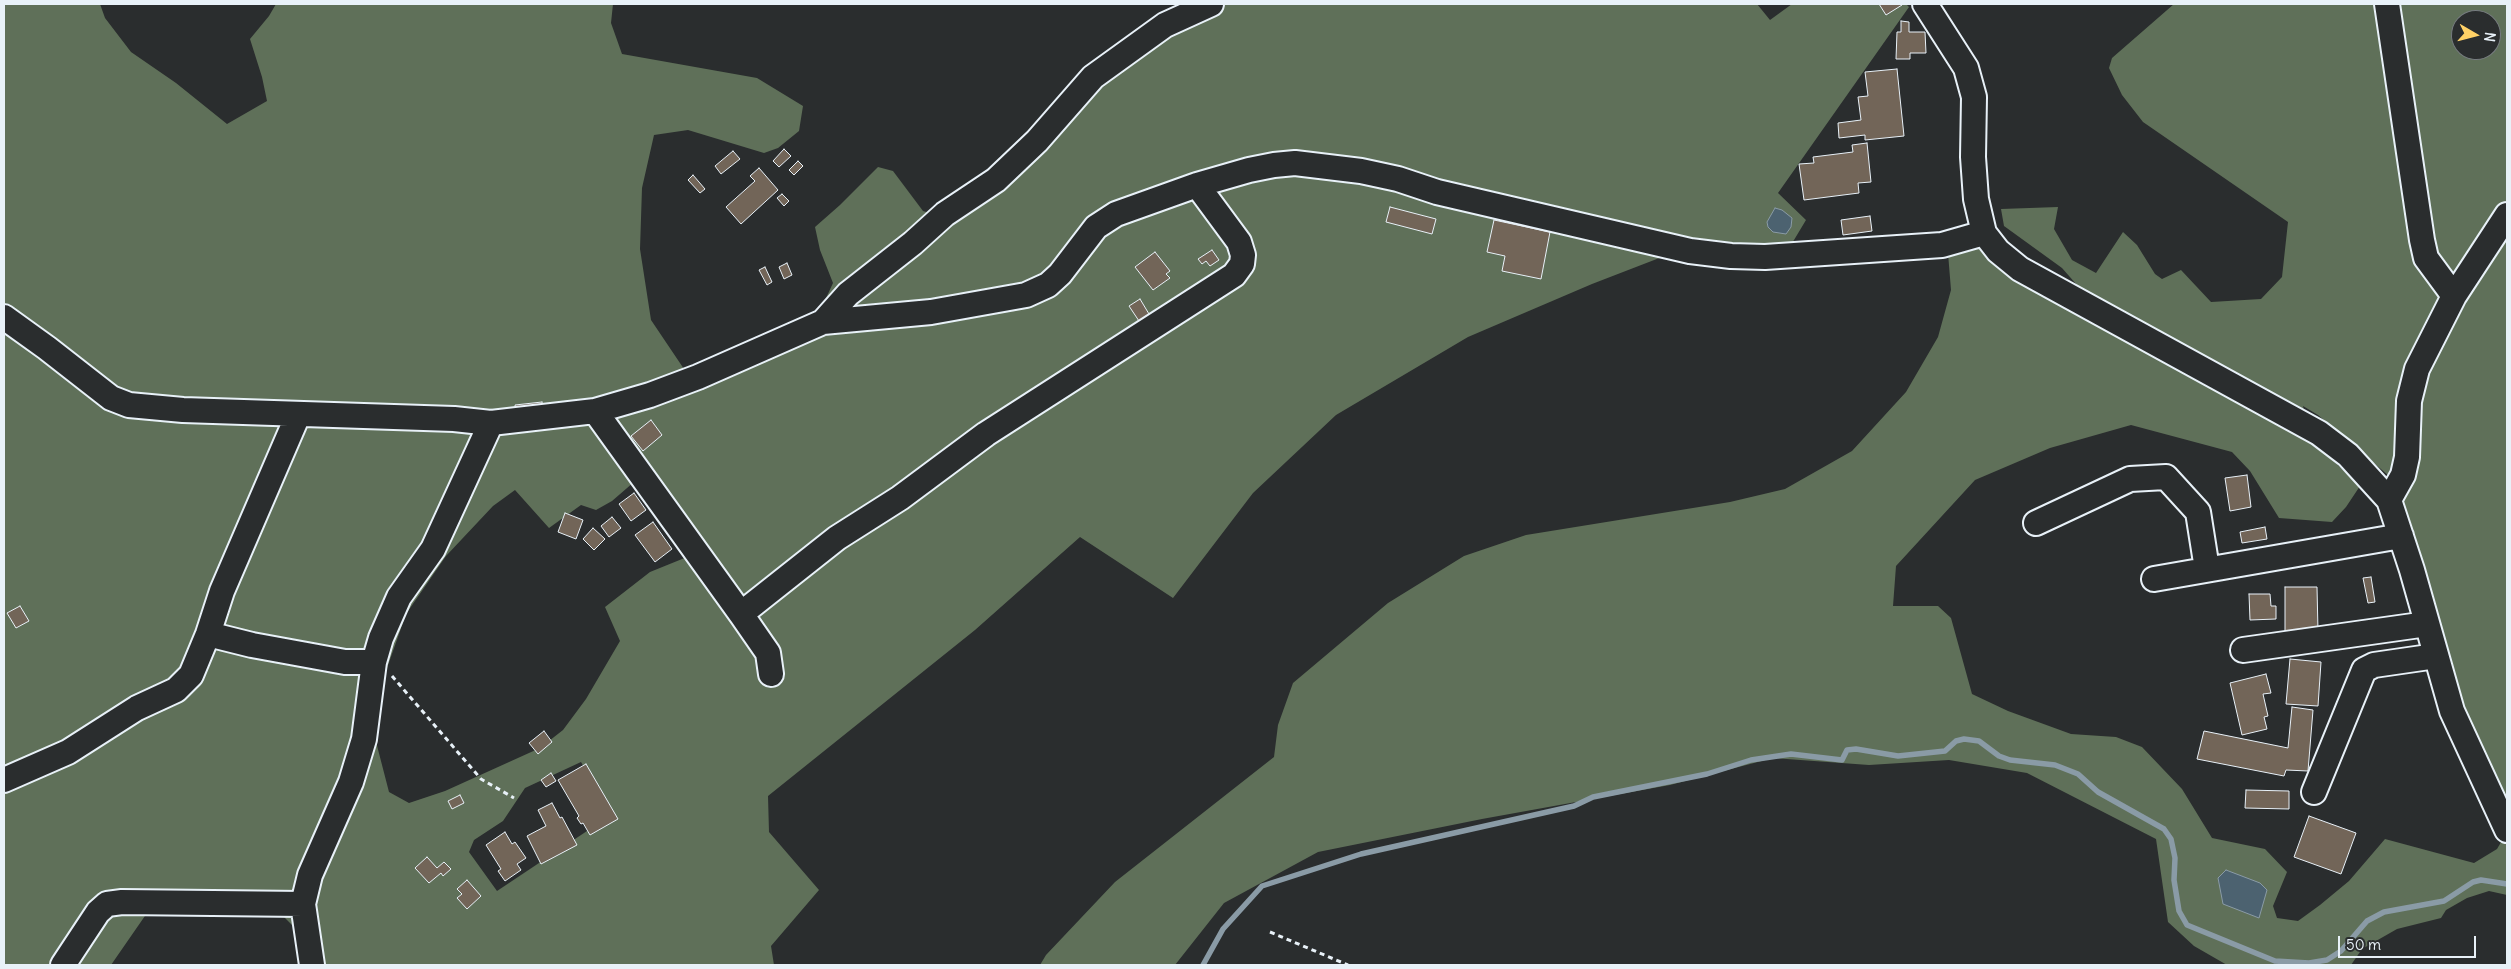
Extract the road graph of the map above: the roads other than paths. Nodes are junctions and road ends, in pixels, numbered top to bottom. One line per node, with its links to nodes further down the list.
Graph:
1 (1210, 4): 9 (street)
2 (1925, 4): 6 (street)
3 (2387, 4): 7 (street)
4 (1197, 186): 6 (street); 9 (street); 18 (street)
5 (2507, 215): 7 (street)
6 (1984, 233): 13 (street)
7 (2454, 296): 13 (street)
8 (4, 317): 11 (street)
9 (823, 322): 10 (street)
10 (596, 412): 12 (street); 18 (street)
11 (298, 415): 12 (street); 20 (street)
12 (491, 423): 23 (street)
13 (2389, 500): 15 (street)
14 (2036, 522): 16 (street)
15 (2401, 536): 16 (street); 19 (street)
16 (2207, 569): 17 (street)
17 (2154, 579)
18 (741, 614): 24 (street)
19 (2426, 624): 21 (street); 22 (street)
20 (208, 634): 23 (street); 25 (street)
21 (2243, 650)
22 (2436, 656): 26 (street); 27 (street)
23 (375, 659): 28 (street)
24 (771, 674)
25 (4, 780)
26 (2314, 792)
27 (2507, 830)
28 (303, 904): 29 (street); 30 (street)
29 (63, 965)
30 (312, 965)

